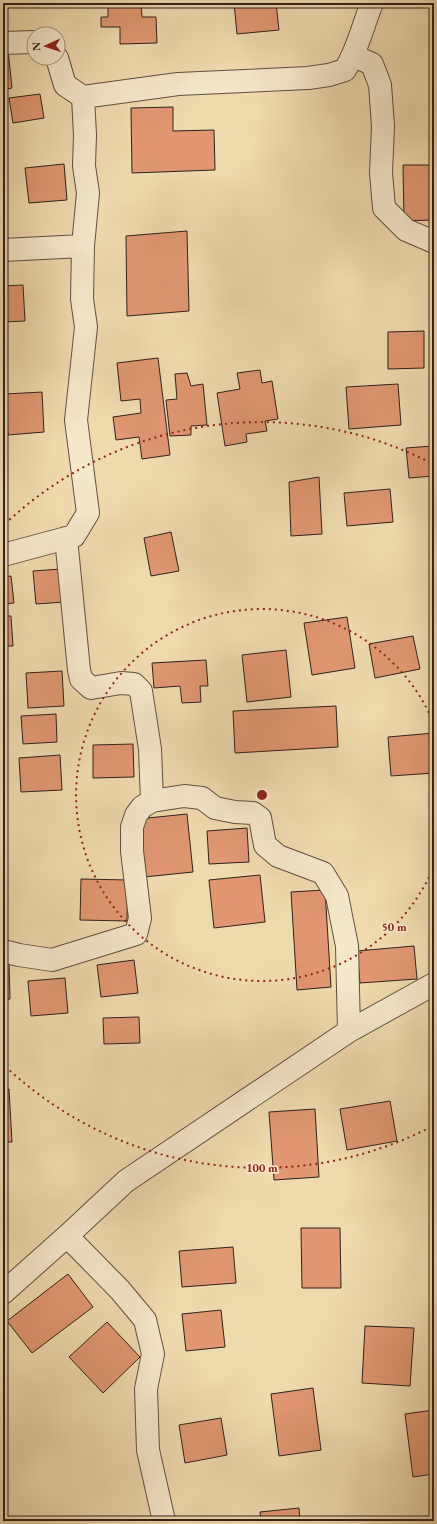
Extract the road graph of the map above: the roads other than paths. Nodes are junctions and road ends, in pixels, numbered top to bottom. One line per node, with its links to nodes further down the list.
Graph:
1 (372, 3): 4 (street)
2 (26, 42): 3 (street)
3 (3, 43)
4 (354, 56): 6 (street); 7 (street)
5 (59, 66): 6 (street)
6 (83, 97): 8 (street)
7 (434, 242)
8 (83, 246): 9 (street); 10 (street)
9 (3, 250)
10 (66, 538): 11 (street); 12 (street)
11 (3, 556)
12 (152, 801): 13 (street); 15 (street)
13 (3, 951)
14 (434, 984): 15 (street)
15 (349, 1031): 16 (street)
16 (67, 1236): 17 (street); 18 (street)
17 (3, 1293)
18 (164, 1521)

